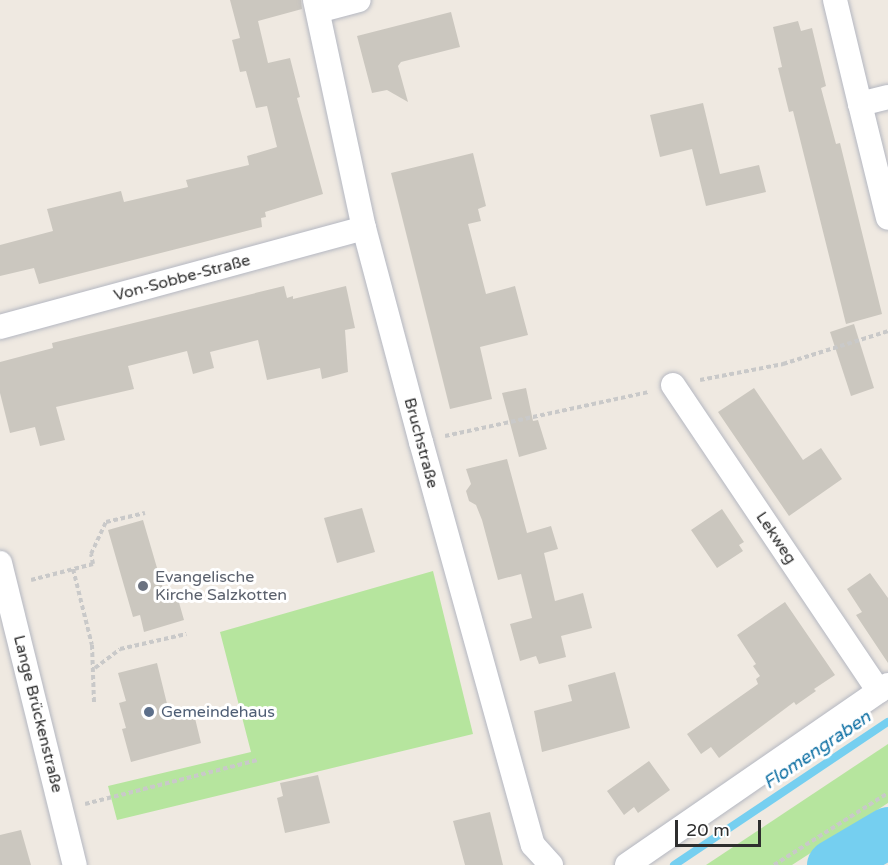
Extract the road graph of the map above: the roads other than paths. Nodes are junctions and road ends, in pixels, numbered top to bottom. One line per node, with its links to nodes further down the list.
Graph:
1 (359, 0): 3 (street, Bruchstraße)
2 (836, 0): 5 (street)
3 (317, 5): 7 (street, Bruchstraße)
4 (888, 97): 5 (street)
5 (860, 104): 6 (street)
6 (888, 218)
7 (364, 228): 8 (street, Von-Sobbe-Straße); 13 (street, Bruchstraße)
8 (0, 327)
9 (674, 385): 11 (street, Lekweg)
10 (0, 563): 12 (street, Lange Brückenstraße)
11 (884, 688): 14 (street)
12 (75, 865)
13 (551, 865)
14 (627, 865)

